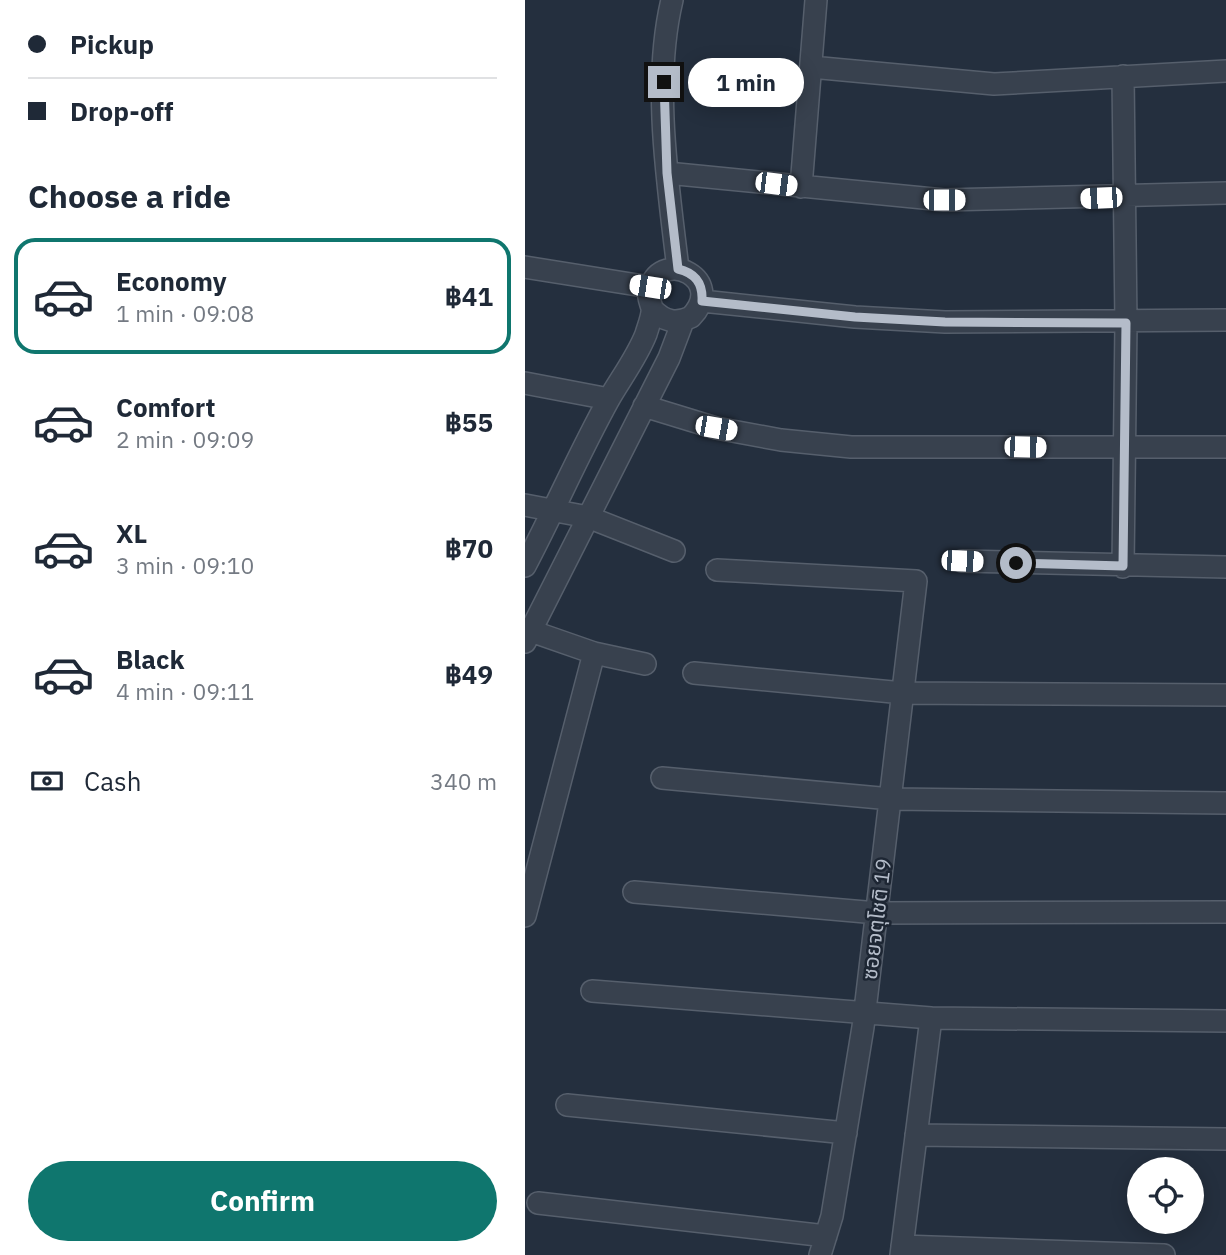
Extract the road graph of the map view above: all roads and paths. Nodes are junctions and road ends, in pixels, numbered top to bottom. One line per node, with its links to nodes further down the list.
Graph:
1 (672, 0): 6 (street)
2 (816, 0): 3 (street)
3 (811, 67): 5 (street); 7 (street)
4 (1226, 71): 5 (street)
5 (1123, 76): 9 (street)
6 (667, 173): 7 (street); 11 (street)
7 (801, 187): 9 (street)
8 (1226, 193): 9 (street)
9 (1126, 197): 17 (street)
10 (525, 267): 12 (street)
11 (678, 269): 12 (street); 13 (street)
12 (650, 287): 14 (street)
13 (702, 301): 16 (street); 17 (street)
14 (653, 310): 16 (street); 19 (street)
15 (1226, 320): 17 (street)
16 (683, 321): 20 (street)
17 (1126, 323): 22 (street)
18 (525, 383): 19 (street)
19 (609, 399): 24 (street)
20 (644, 406): 22 (street); 25 (street)
21 (1226, 447): 22 (street)
22 (1123, 448): 29 (street)
23 (525, 505): 24 (street)
24 (556, 509): 25 (street); 28 (street)
25 (589, 517): 26 (street); 32 (street)
26 (674, 551)
27 (962, 561): 29 (street)
28 (525, 566)
29 (1123, 566): 30 (street)
30 (1226, 567)
31 (717, 570): 36 (street, ซอยจตุโชติ 19)
32 (526, 634): 33 (street)
33 (594, 653): 34 (street); 44 (street)
34 (645, 664)
35 (694, 673): 36 (street)
36 (903, 693): 37 (street); 39 (street, ซอยจตุโชติ 19)
37 (1226, 695)
38 (662, 778): 39 (street)
39 (891, 799): 40 (street); 43 (street, ซอยจตุโชติ 19)
40 (1226, 803)
41 (633, 892): 43 (street)
42 (1226, 912): 43 (street)
43 (877, 913): 46 (street, ซอยจตุโชติ 19)
44 (525, 916)
45 (593, 990): 46 (street)
46 (865, 1015): 47 (street); 50 (street, ซอยจตุโชติ 19)
47 (930, 1018): 48 (street); 51 (street)
48 (1226, 1021)
49 (567, 1105): 50 (street)
50 (846, 1133): 54 (street, ซอยจตุโชติ 19)
51 (916, 1135): 52 (street); 55 (street)
52 (1226, 1139)
53 (538, 1203): 54 (street)
54 (823, 1245)
55 (902, 1251): 56 (street)
56 (1164, 1255)

